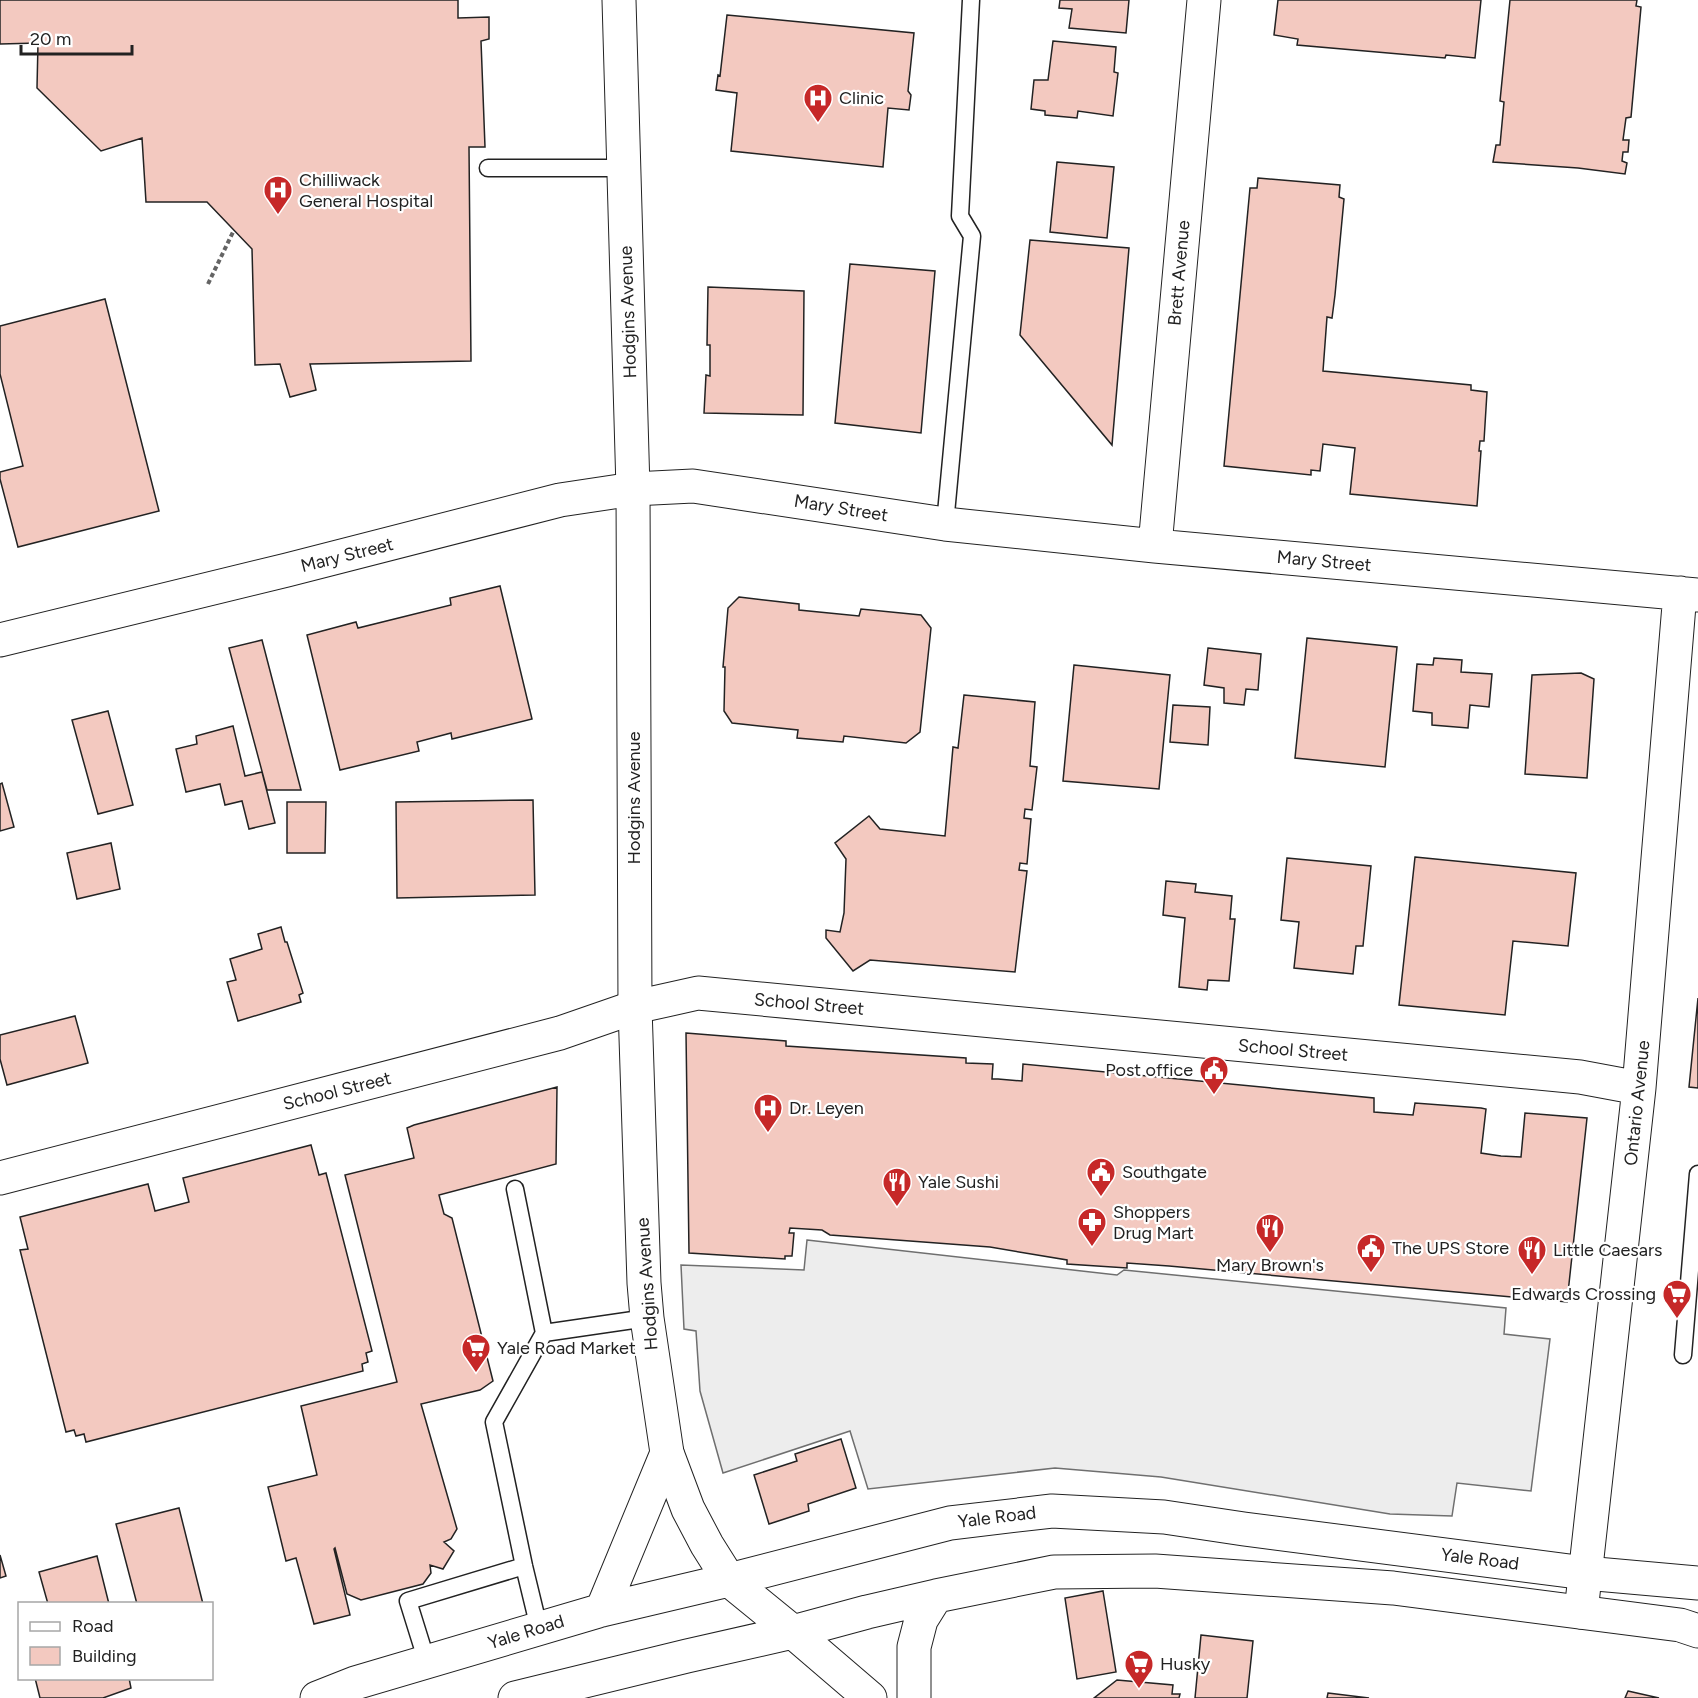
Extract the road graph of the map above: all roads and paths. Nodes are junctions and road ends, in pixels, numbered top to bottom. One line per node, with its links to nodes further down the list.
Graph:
1 (619, 0): 5 (street, Hodgins Avenue)
2 (971, 0): 9 (lane)
3 (1204, 0): 10 (street, Brett Avenue)
4 (488, 168): 5 (lane)
5 (624, 168): 8 (street, Hodgins Avenue)
6 (234, 230): 7 (path)
7 (208, 284)
8 (633, 489): 9 (street, Mary Street); 12 (street, Mary Street); 13 (street, Hodgins Avenue)
9 (945, 524): 10 (street, Mary Street)
10 (1155, 546): 11 (street, Mary Street)
11 (1689, 594): 14 (street, Ontario Avenue)
12 (0, 640)
13 (635, 1007): 14 (street, School Street); 16 (street, School Street); 18 (street, Hodgins Avenue)
14 (1640, 1088): 23 (street, Ontario Avenue)
15 (1698, 1174): 20 (lane)
16 (0, 1178)
17 (515, 1189): 19 (lane)
18 (647, 1318): 19 (lane); 21 (street, Hodgins Avenue)
19 (544, 1333): 22 (lane)
20 (1683, 1355)
21 (667, 1453): 24 (street, Hodgins Avenue); 27 (street)
22 (524, 1566): 29 (lane); 32 (lane)
23 (1585, 1573): 24 (street, Yale Road); 25 (street, Yale Road); 28 (street, Ontario Avenue)
24 (729, 1580): 27 (street, Yale Road); 31 (street, Hodgins Avenue)
25 (1698, 1583)
26 (936, 1596): 28 (street); 31 (street); 36 (street)
27 (602, 1610): 29 (street, Yale Road)
28 (1581, 1612): 30 (street)
29 (539, 1628): 32 (street, Yale Road)
30 (1692, 1628)
31 (793, 1632): 34 (street); 35 (street, Hodgins Avenue)
32 (427, 1662): 33 (street, Yale Road)
33 (317, 1698)
34 (515, 1698)
35 (870, 1698)
36 (914, 1698)

